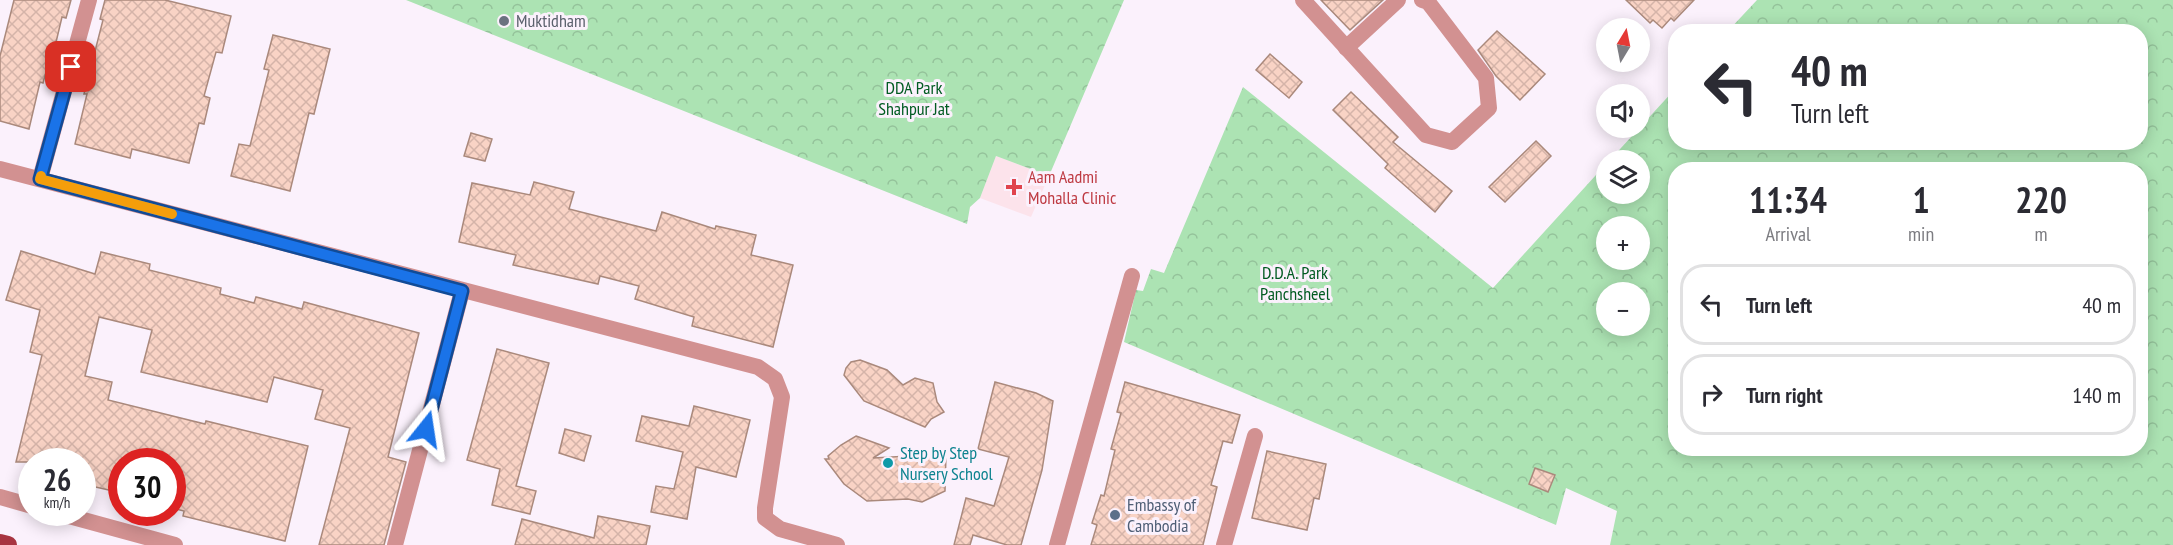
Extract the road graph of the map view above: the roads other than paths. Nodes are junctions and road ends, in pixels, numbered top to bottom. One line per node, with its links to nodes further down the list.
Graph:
1 (89, 0): 7 (street)
2 (1303, 0): 5 (street)
3 (1398, 0): 5 (street)
4 (1422, 0): 5 (street)
5 (1346, 48)
6 (0, 169): 7 (street)
7 (40, 179): 9 (street)
8 (1132, 276): 19 (street)
9 (462, 291): 17 (street); 18 (street)
10 (1256, 436): 20 (street)
11 (0, 497): 12 (street)
12 (18, 502)
13 (96, 523): 16 (street)
14 (0, 543): 15 (main road)
15 (8, 545)
16 (175, 545)
17 (395, 545)
18 (837, 545)
19 (1057, 545)
20 (1224, 545)

